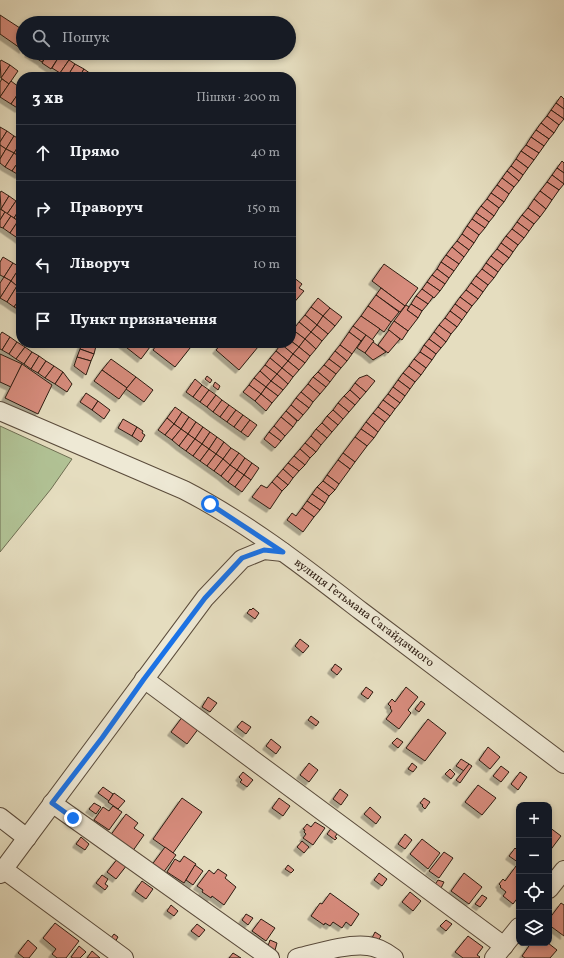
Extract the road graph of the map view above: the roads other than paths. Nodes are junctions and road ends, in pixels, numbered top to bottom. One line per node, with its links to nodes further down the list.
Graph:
1 (0, 411): 2 (street, вулиця Гетьмана Сагайдачного)
2 (283, 552): 3 (street); 4 (street, вулиця Гетьмана Сагайдачного)
3 (144, 679): 5 (street); 12 (street)
4 (564, 764)
5 (52, 803): 7 (street); 14 (street)
6 (0, 817): 7 (street)
7 (27, 838): 9 (street)
8 (564, 870): 10 (street)
9 (1, 872): 13 (street)
10 (552, 885)
11 (516, 931): 12 (street)
12 (499, 952)
13 (124, 958)
14 (270, 958)
15 (297, 958): 16 (street)
16 (394, 958)

